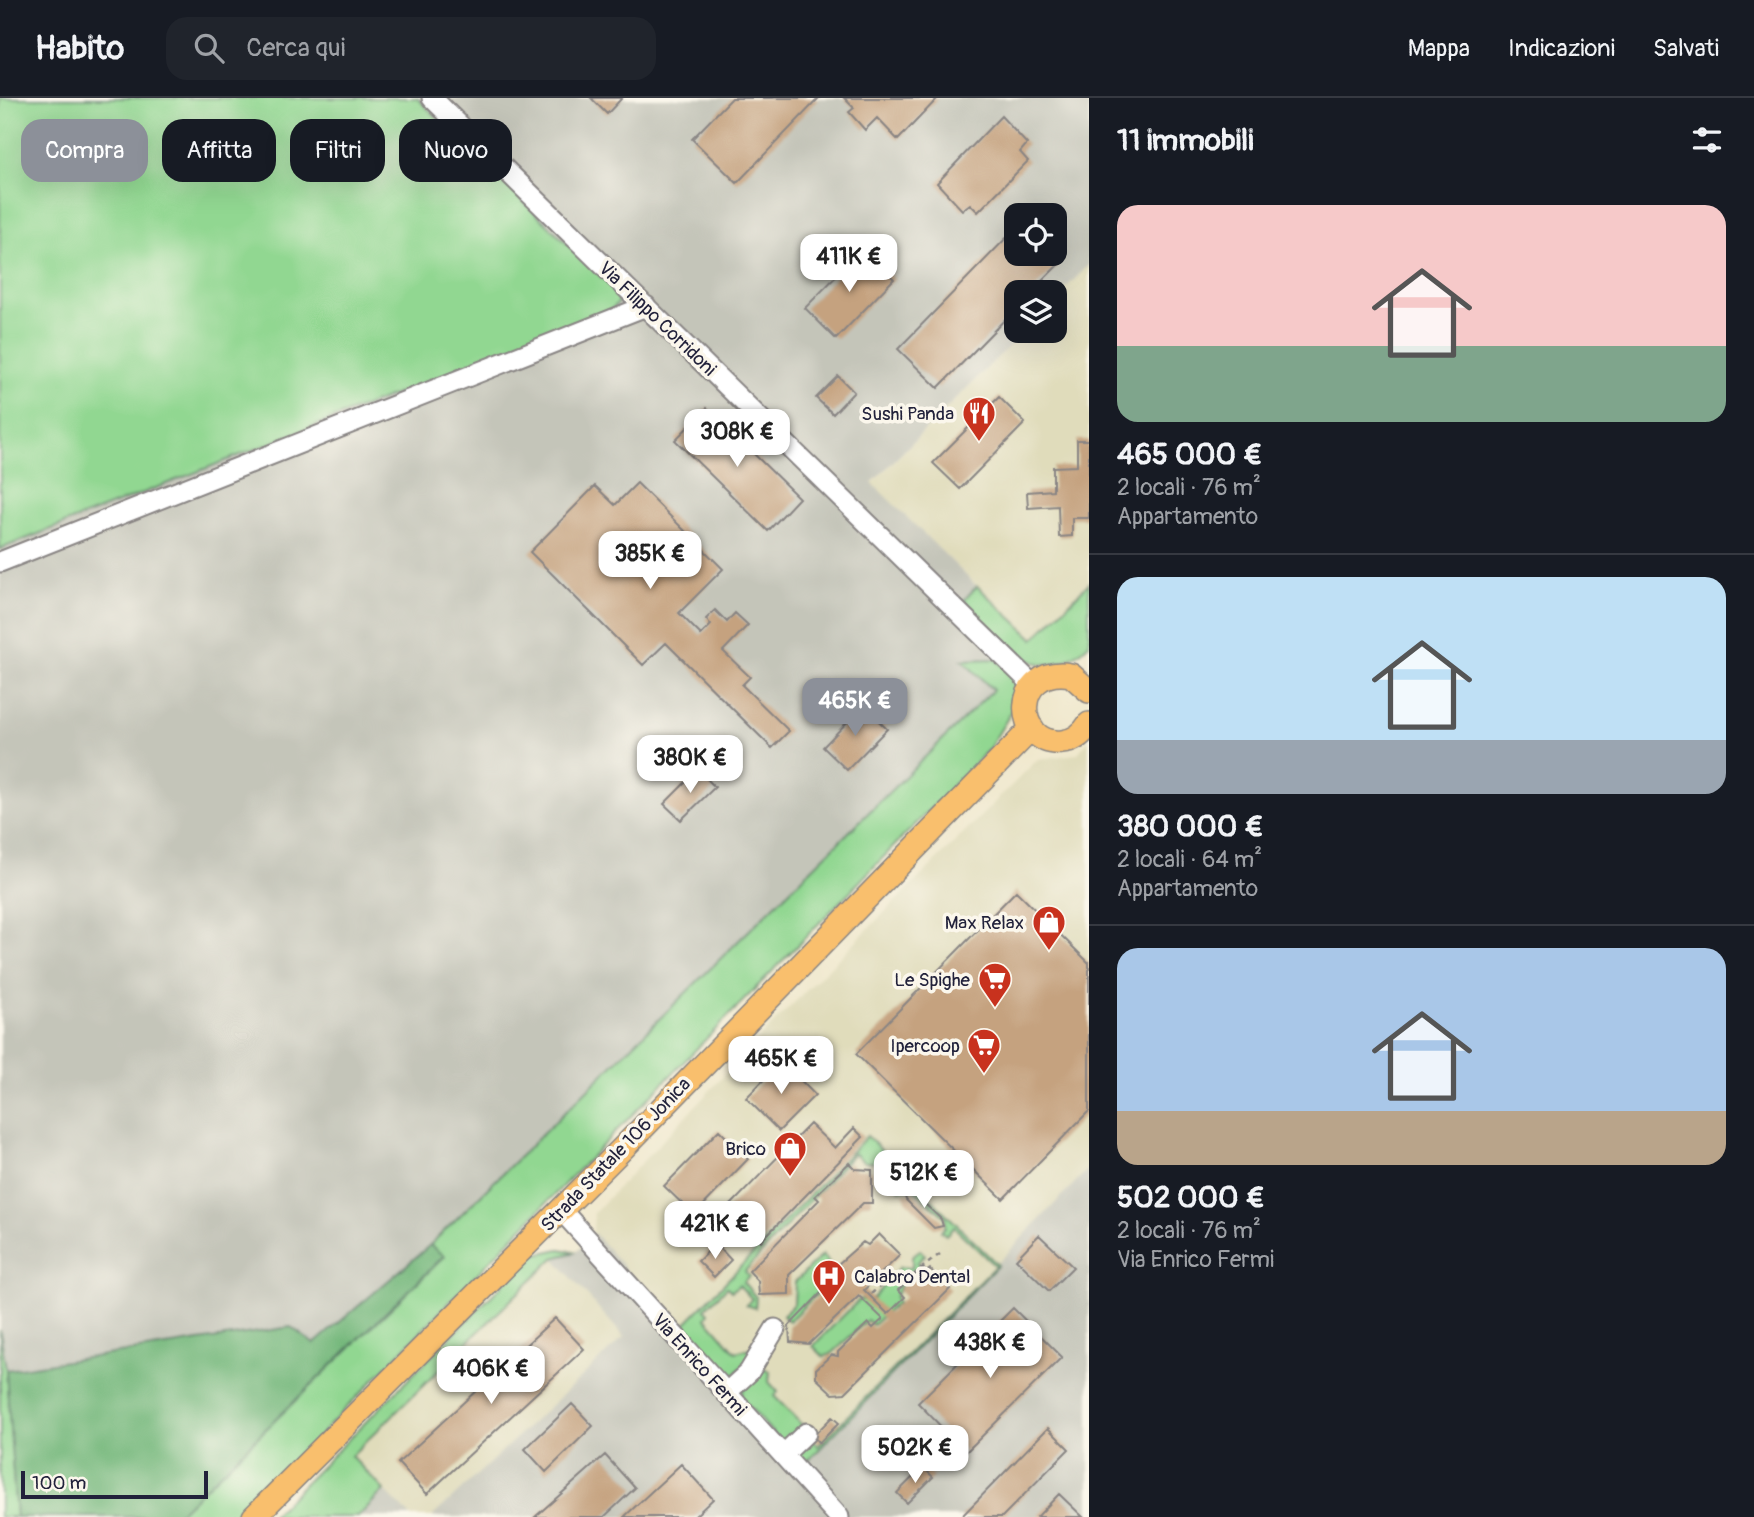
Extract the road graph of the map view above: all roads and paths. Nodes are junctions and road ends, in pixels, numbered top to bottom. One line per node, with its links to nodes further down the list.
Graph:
1 (432, 98): 2 (street, Via Filippo Corridoni)
2 (646, 306): 3 (street); 5 (street, Via Filippo Corridoni)
3 (0, 562)
4 (1086, 681): 5 (main road)
5 (1033, 685): 6 (main road)
6 (1032, 728): 7 (main road); 8 (main road, Strada Statale 106 Jonica)
7 (1088, 730)
8 (561, 1210): 12 (street, Via Enrico Fermi); 15 (main road, Strada Statale 106 Jonica)
9 (940, 1254): 10 (path)
10 (871, 1294)
11 (775, 1329): 12 (street)
12 (726, 1393): 14 (street, Via Enrico Fermi)
13 (806, 1433): 14 (street)
14 (783, 1455): 16 (street, Via Enrico Fermi)
15 (254, 1517)
16 (839, 1517)

